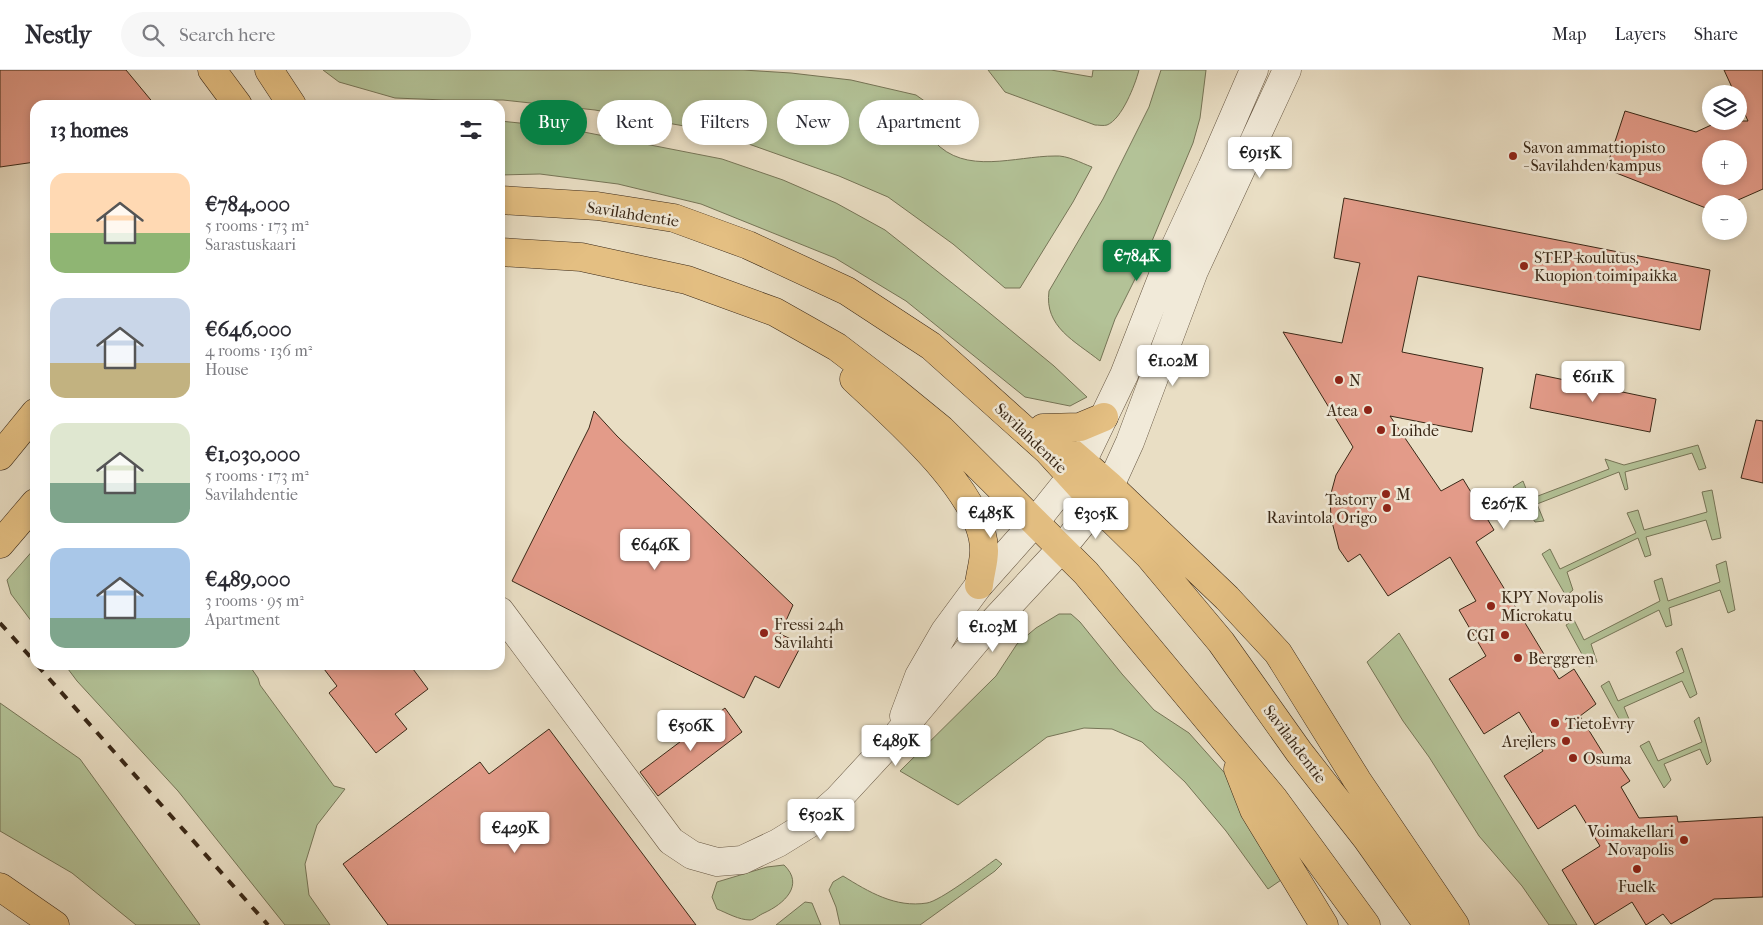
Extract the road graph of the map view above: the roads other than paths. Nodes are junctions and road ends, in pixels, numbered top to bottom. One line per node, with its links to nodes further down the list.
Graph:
1 (212, 70): 5 (main road)
2 (269, 70): 6 (main road)
3 (1254, 70): 11 (street)
4 (1287, 70): 16 (street)
5 (234, 100)
6 (289, 100)
7 (505, 200): 10 (main road, Savilahdentie)
8 (505, 252): 9 (main road)
9 (837, 347): 18 (main road); 21 (main road)
10 (1003, 410): 13 (main road); 15 (main road, Savilahdentie)
11 (1104, 417): 13 (main road); 15 (street)
12 (30, 419): 14 (main road)
13 (1042, 428): 15 (main road)
14 (0, 456)
15 (1077, 469): 16 (main road, Savilahdentie); 18 (street)
16 (1104, 495): 20 (street); 29 (main road, Savilahdentie); 30 (main road)
17 (30, 509): 19 (main road)
18 (1035, 522): 20 (main road); 21 (street)
19 (0, 544)
20 (1062, 548): 23 (street); 24 (main road)
21 (979, 585): 23 (street)
22 (505, 617): 23 (street)
23 (898, 734)
24 (1228, 745): 27 (main road); 28 (main road)
25 (0, 887): 26 (main road)
26 (54, 925)
27 (1324, 925)
28 (1366, 925)
29 (1428, 925)
30 (1454, 925)

